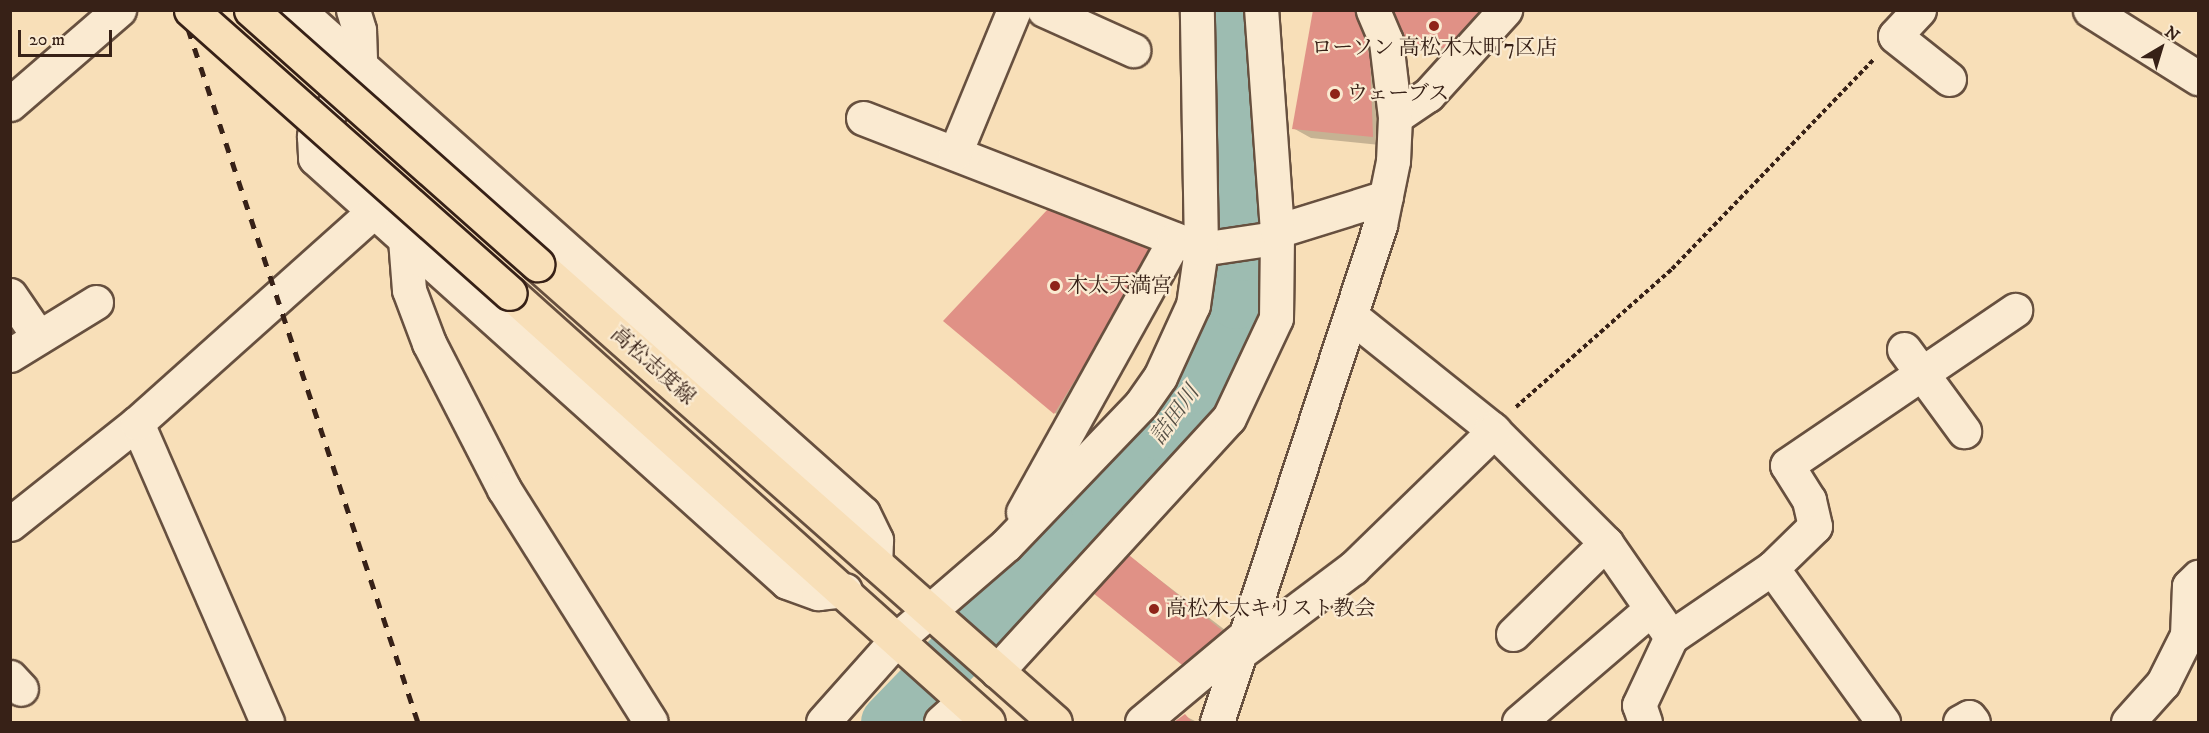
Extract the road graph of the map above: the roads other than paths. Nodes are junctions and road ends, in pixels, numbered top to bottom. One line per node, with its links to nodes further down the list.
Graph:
1 (120, 10): 18 (street)
2 (191, 10): 43 (main road, 高松志度線, bridge)
3 (251, 10): 40 (main road, 高松志度線, bridge)
4 (298, 10): 15 (street)
5 (353, 10): 15 (street)
6 (1014, 10): 21 (street)
7 (1044, 10): 14 (street)
8 (1197, 10): 26 (street)
9 (1261, 10): 24 (street)
10 (1373, 10): 19 (street)
11 (1505, 10): 19 (street)
12 (1919, 10): 17 (street)
13 (2103, 14): 16 (street)
14 (1133, 50)
15 (360, 65): 23 (street); 40 (street)
16 (2199, 78)
17 (1949, 79)
18 (10, 104)
19 (1395, 117): 22 (street)
20 (863, 118): 21 (street)
21 (955, 153): 26 (street)
22 (1386, 197): 24 (street); 30 (street)
23 (374, 211): 25 (street); 34 (street)
24 (1273, 235): 26 (street); 50 (street)
25 (405, 238): 43 (street); 53 (street)
26 (1196, 244): 39 (street); 39 (street)
27 (10, 295): 31 (street)
28 (96, 302): 31 (street)
29 (2015, 310): 33 (street)
30 (1352, 316): 35 (street); 49 (street)
31 (38, 336): 32 (street)
32 (10, 355)
33 (1914, 362): 36 (street); 41 (street)
34 (137, 423): 37 (street); 52 (street)
35 (1492, 429): 38 (street); 49 (street)
36 (1964, 431)
37 (10, 524)
38 (1606, 543): 44 (street); 46 (street)
39 (1006, 546): 45 (street)
40 (875, 563): 45 (main road, 高松志度線)
41 (1772, 568): 47 (street); 61 (street)
42 (2199, 578): 64 (street)
43 (845, 590): 48 (main road, 高松志度線)
44 (1651, 609): 47 (street); 59 (street)
45 (935, 614): 48 (street); 50 (main road, 高松志度線)
46 (1513, 634)
47 (1671, 637): 60 (street)
48 (902, 644): 51 (main road, 高松志度線); 54 (street)
49 (1243, 644): 57 (street); 58 (street)
50 (992, 665): 56 (main road, 高松志度線)
51 (954, 706): 55 (main road, 高松志度線)
52 (267, 723)
53 (651, 723)
54 (824, 723)
55 (988, 723)
56 (1055, 723)
57 (1142, 723)
58 (1218, 723)
59 (1519, 723)
60 (1645, 723)
61 (1883, 723)
62 (1960, 723): 63 (street)
63 (1973, 723)
64 (2128, 723)

